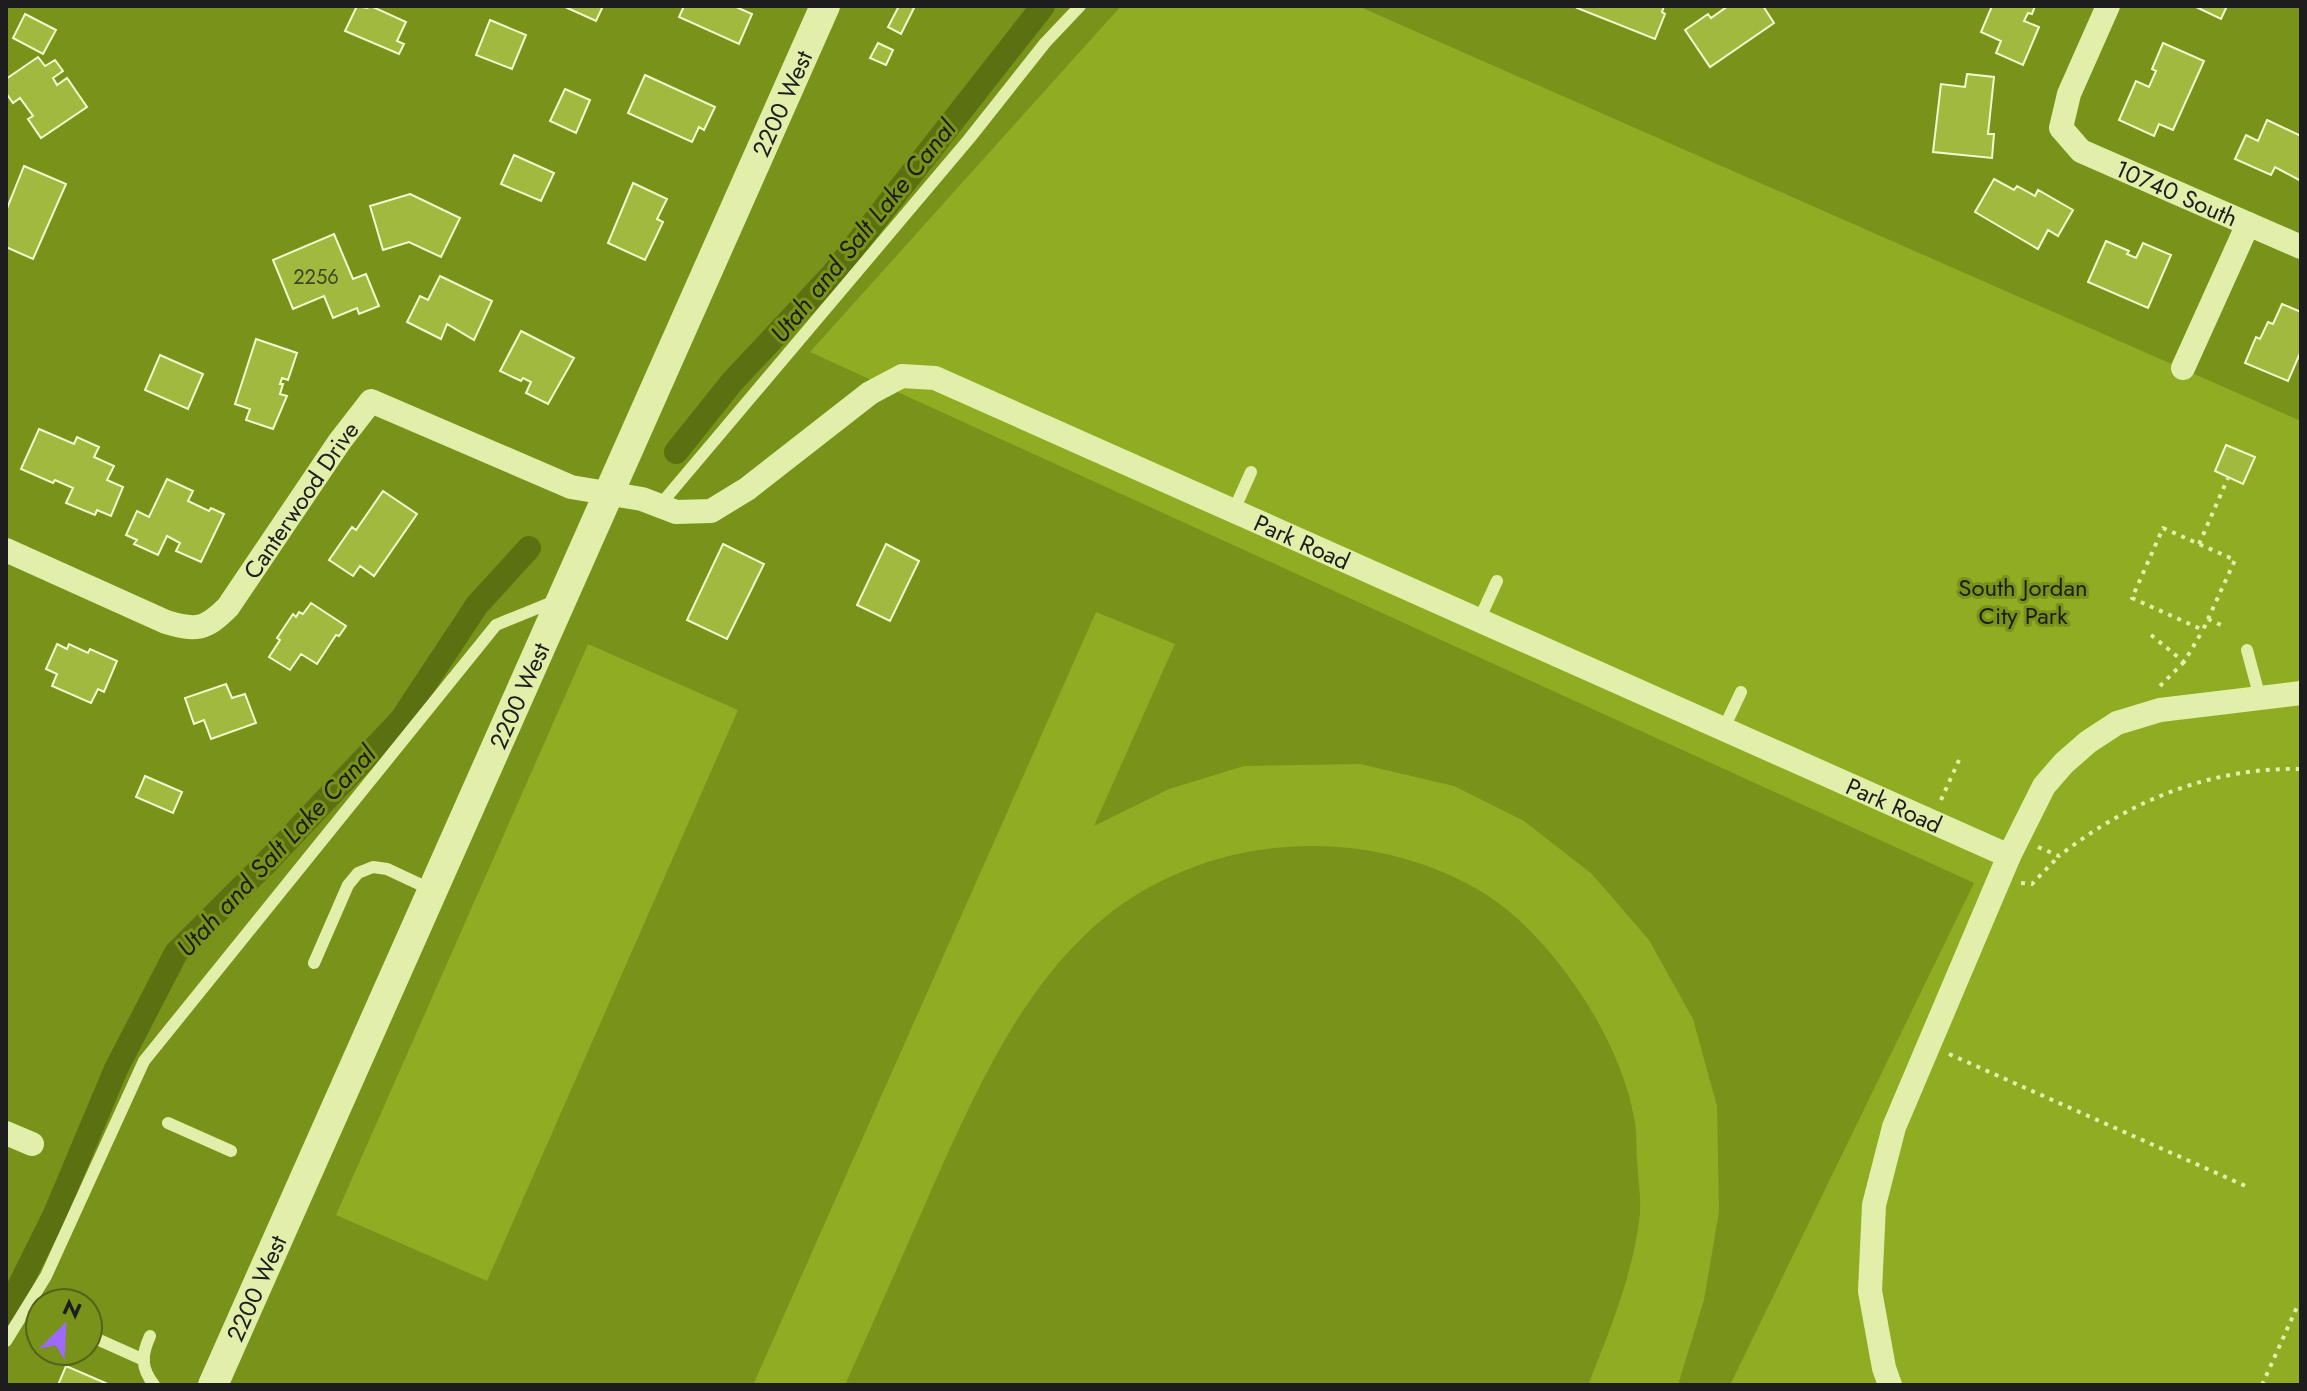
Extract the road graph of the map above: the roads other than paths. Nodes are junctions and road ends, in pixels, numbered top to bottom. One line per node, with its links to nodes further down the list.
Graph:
1 (825, 6): 8 (street, 2200 West)
2 (1080, 6): 9 (lane)
3 (2108, 6): 4 (street, 10740 South)
4 (2248, 224): 5 (street, 10740 South); 6 (street)
5 (2301, 247)
6 (2183, 368)
7 (1251, 472): 10 (lane)
8 (609, 493): 9 (street, Park Road); 11 (street, Canterwood Drive); 13 (street, 2200 West)
9 (660, 505): 10 (street, Park Road)
10 (1234, 510): 14 (street, Park Road)
11 (6, 550)
12 (1497, 581): 14 (lane)
13 (562, 598): 21 (street, 2200 West); 28 (lane)
14 (1479, 620): 19 (street, Park Road)
15 (2247, 650): 18 (lane)
16 (1741, 692): 19 (lane)
17 (2301, 693): 18 (street)
18 (2260, 698): 20 (street)
19 (1723, 730): 20 (street, Park Road)
20 (2009, 856): 33 (street)
21 (432, 890): 22 (lane); 32 (street, 2200 West)
22 (314, 963)
23 (168, 1123): 26 (lane)
24 (6, 1133): 25 (street)
25 (32, 1144)
26 (231, 1151)
27 (150, 1336): 30 (lane)
28 (6, 1341)
29 (104, 1342): 30 (lane)
30 (144, 1360): 31 (lane)
31 (154, 1385)
32 (213, 1385)
33 (1890, 1385)

